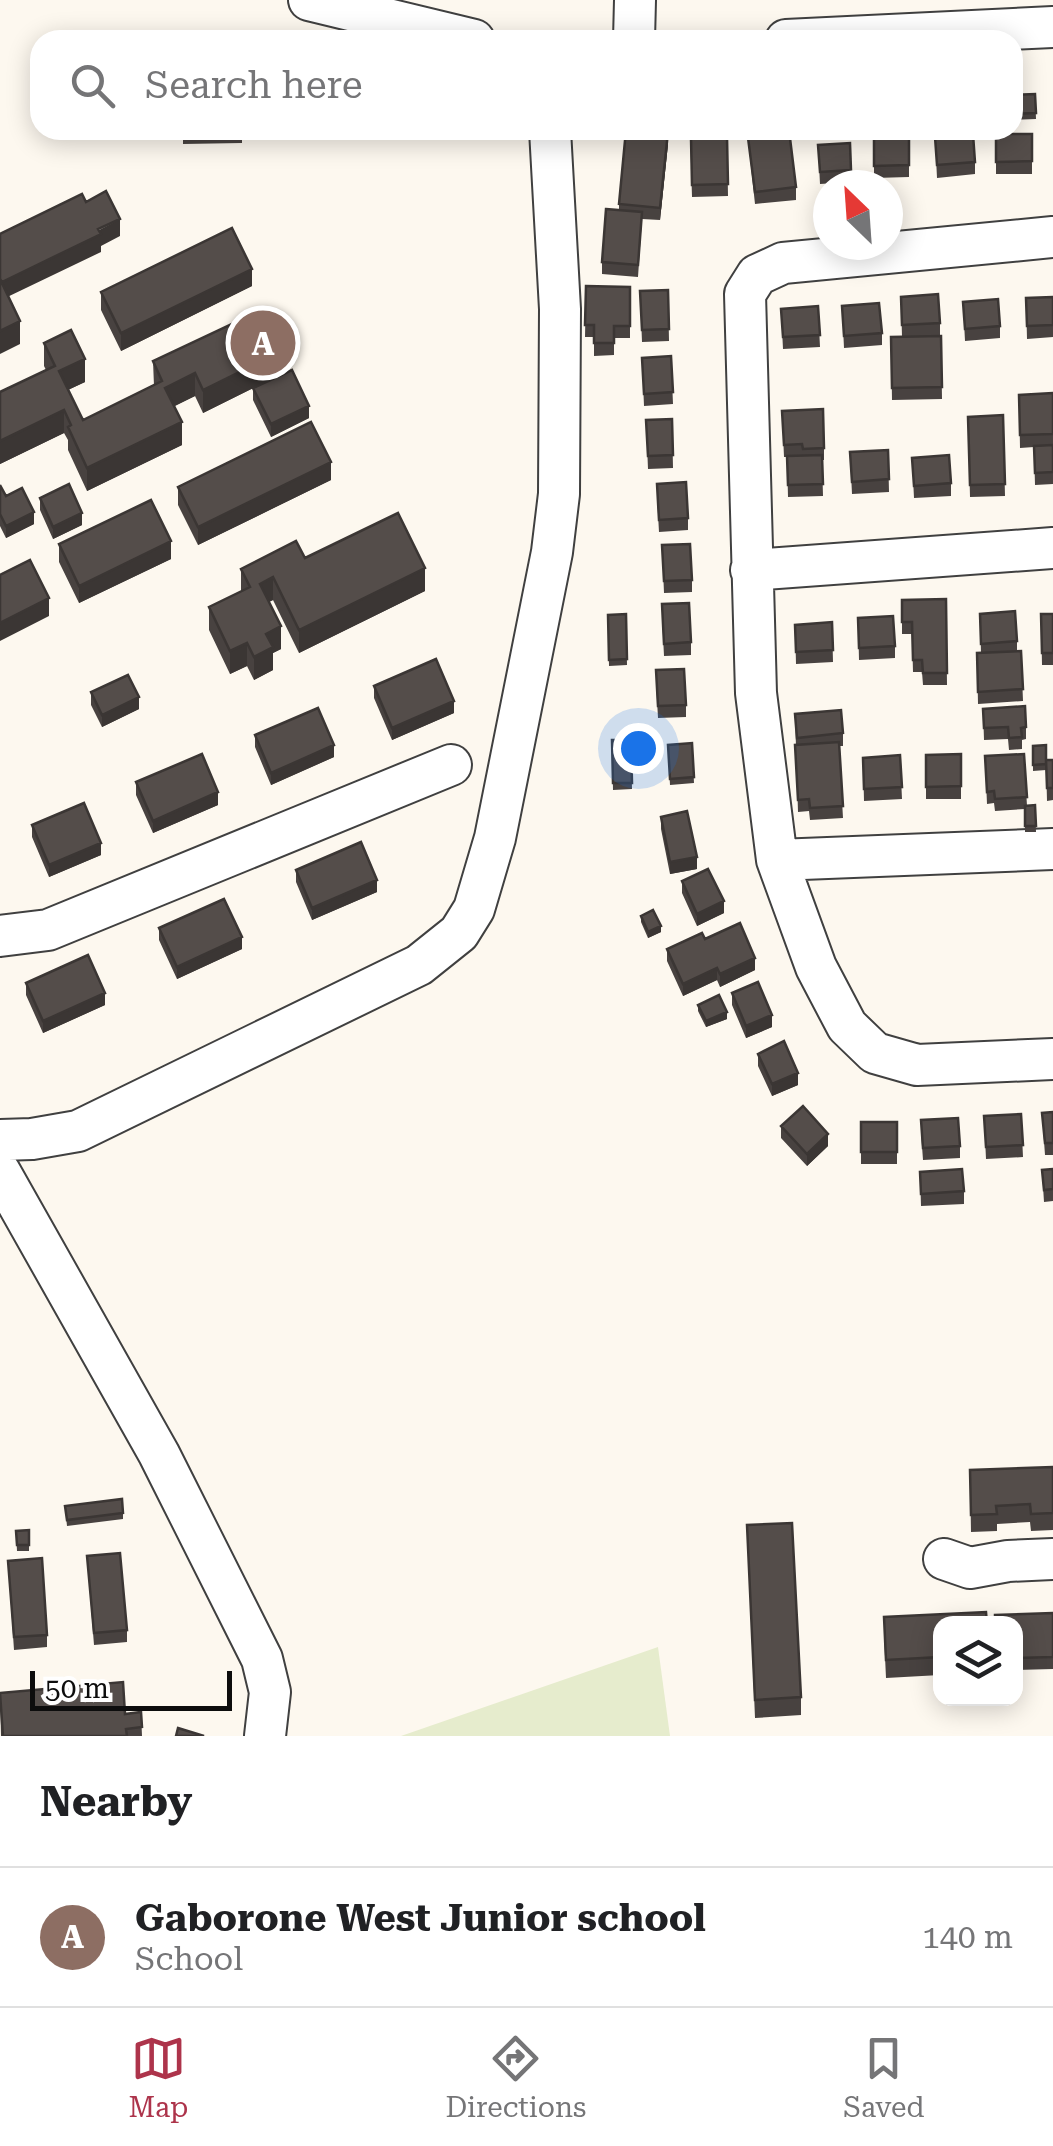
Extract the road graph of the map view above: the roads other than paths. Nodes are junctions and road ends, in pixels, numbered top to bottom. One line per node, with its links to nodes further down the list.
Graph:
1 (309, 0): 4 (street)
2 (635, 0): 5 (street)
3 (1053, 27): 6 (street)
4 (433, 30)
5 (634, 30)
6 (991, 30)
7 (551, 140): 16 (street)
8 (1053, 237): 10 (street)
9 (1053, 548): 10 (street)
10 (751, 570): 13 (street)
11 (451, 765): 14 (street)
12 (1053, 849): 13 (street)
13 (777, 860): 15 (street)
14 (0, 936)
15 (1053, 1059)
16 (0, 1140)
17 (0, 1172): 20 (street)
18 (944, 1559): 19 (street)
19 (1053, 1559)
20 (264, 1736)

